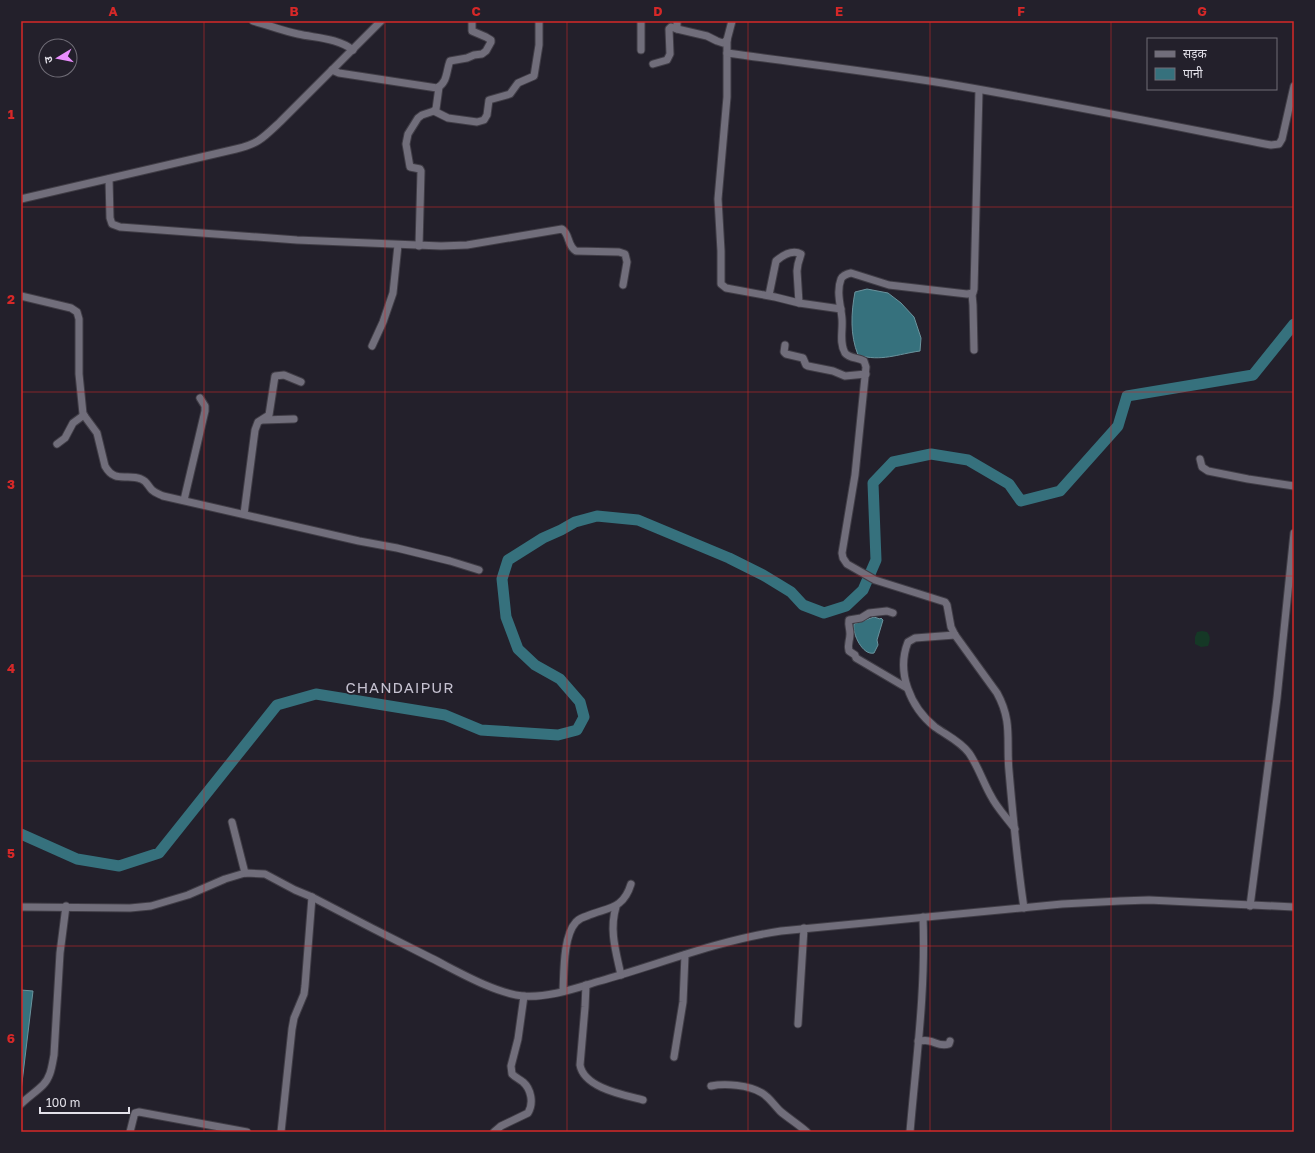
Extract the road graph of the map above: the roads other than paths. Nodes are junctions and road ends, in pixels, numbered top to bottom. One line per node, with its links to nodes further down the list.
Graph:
1 (253, 21): 10 (street)
2 (381, 21): 10 (street)
3 (472, 21): 16 (street)
4 (540, 21): 18 (street)
5 (641, 21): 11 (street)
6 (677, 21): 8 (street)
7 (732, 21): 9 (street)
8 (677, 29): 9 (street); 13 (street)
9 (727, 40): 12 (street)
10 (349, 47): 14 (street)
11 (641, 50)
12 (727, 53): 17 (street); 25 (street)
13 (653, 64)
14 (332, 70): 16 (street); 19 (street)
15 (1294, 86): 17 (street)
16 (439, 87): 18 (street)
17 (979, 90): 24 (street)
18 (434, 111): 22 (street)
19 (109, 179): 20 (street); 21 (street)
20 (21, 199)
21 (398, 245): 22 (street); 30 (street)
22 (419, 246): 23 (street)
23 (623, 285)
24 (972, 294): 28 (street); 31 (street)
25 (769, 295): 27 (street); 27 (street)
26 (21, 296): 35 (street)
27 (799, 303): 28 (street)
28 (841, 309): 32 (street)
29 (785, 344): 32 (street)
30 (372, 346)
31 (974, 350)
32 (866, 374): 47 (street)
33 (302, 382): 37 (street)
34 (200, 398): 41 (street)
35 (84, 415): 38 (street); 41 (street)
36 (294, 419): 37 (street)
37 (263, 420): 42 (street)
38 (57, 444)
39 (1200, 459): 40 (street)
40 (1294, 486)
41 (184, 500): 42 (street)
42 (244, 514): 45 (street)
43 (1294, 533): 44 (street)
44 (1292, 565): 55 (street)
45 (479, 570)
46 (893, 613): 48 (street)
47 (954, 635): 48 (street); 50 (street)
48 (907, 688): 50 (street)
49 (232, 822): 51 (street)
50 (1015, 829): 59 (street)
51 (245, 873): 53 (street); 54 (street)
52 (631, 884): 57 (street)
53 (312, 898): 66 (street); 76 (street)
54 (66, 906): 56 (street); 73 (street)
55 (1250, 906): 58 (street); 59 (street)
56 (21, 907)
57 (616, 907): 63 (street); 65 (street)
58 (1294, 907)
59 (1024, 908): 60 (street)
60 (923, 917): 61 (street); 68 (street)
61 (804, 928): 62 (street); 67 (street)
62 (685, 955): 63 (street); 70 (street)
63 (621, 975): 64 (street)
64 (586, 985): 65 (street); 72 (street)
65 (563, 991): 66 (street)
66 (524, 996): 77 (street)
67 (798, 1024)
68 (918, 1041): 69 (street); 79 (street)
69 (950, 1041)
70 (674, 1057)
71 (711, 1086): 78 (street)
72 (643, 1100)
73 (21, 1104)
74 (130, 1132): 75 (street)
75 (248, 1132)
76 (281, 1132)
77 (494, 1132)
78 (807, 1132)
79 (910, 1132)

